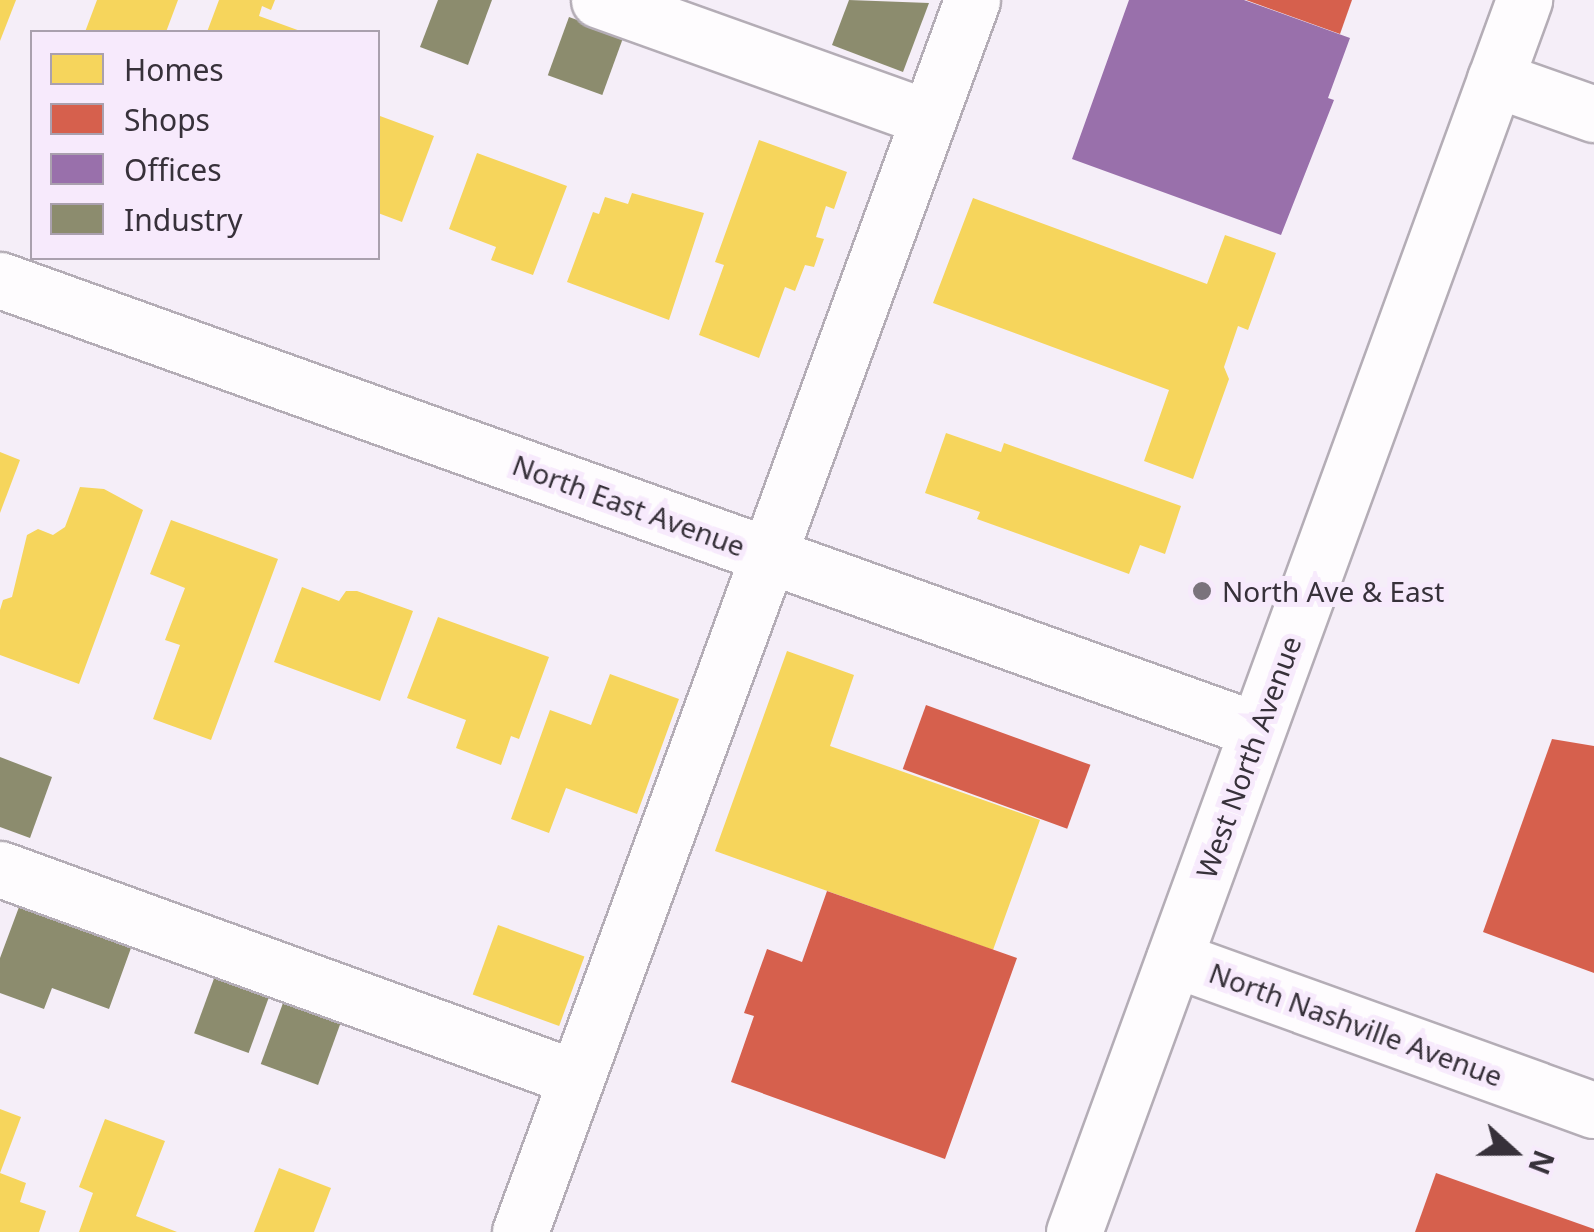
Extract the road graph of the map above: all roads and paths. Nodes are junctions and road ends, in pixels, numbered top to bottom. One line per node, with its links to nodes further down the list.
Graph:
1 (600, 0): 6 (street)
2 (972, 0): 6 (street)
3 (1524, 0): 4 (street, West North Avenue)
4 (1495, 79): 5 (street); 9 (street, West North Avenue)
5 (1594, 114)
6 (928, 118): 8 (street)
7 (0, 280): 8 (street, North East Avenue)
8 (768, 555): 9 (street, North East Avenue); 12 (street)
9 (1257, 730): 11 (street, West North Avenue)
10 (0, 869): 12 (street)
11 (1174, 959): 13 (street, North Nashville Avenue); 15 (street, West North Avenue)
12 (576, 1078): 14 (street)
13 (1594, 1110)
14 (520, 1232)
15 (1074, 1232)

